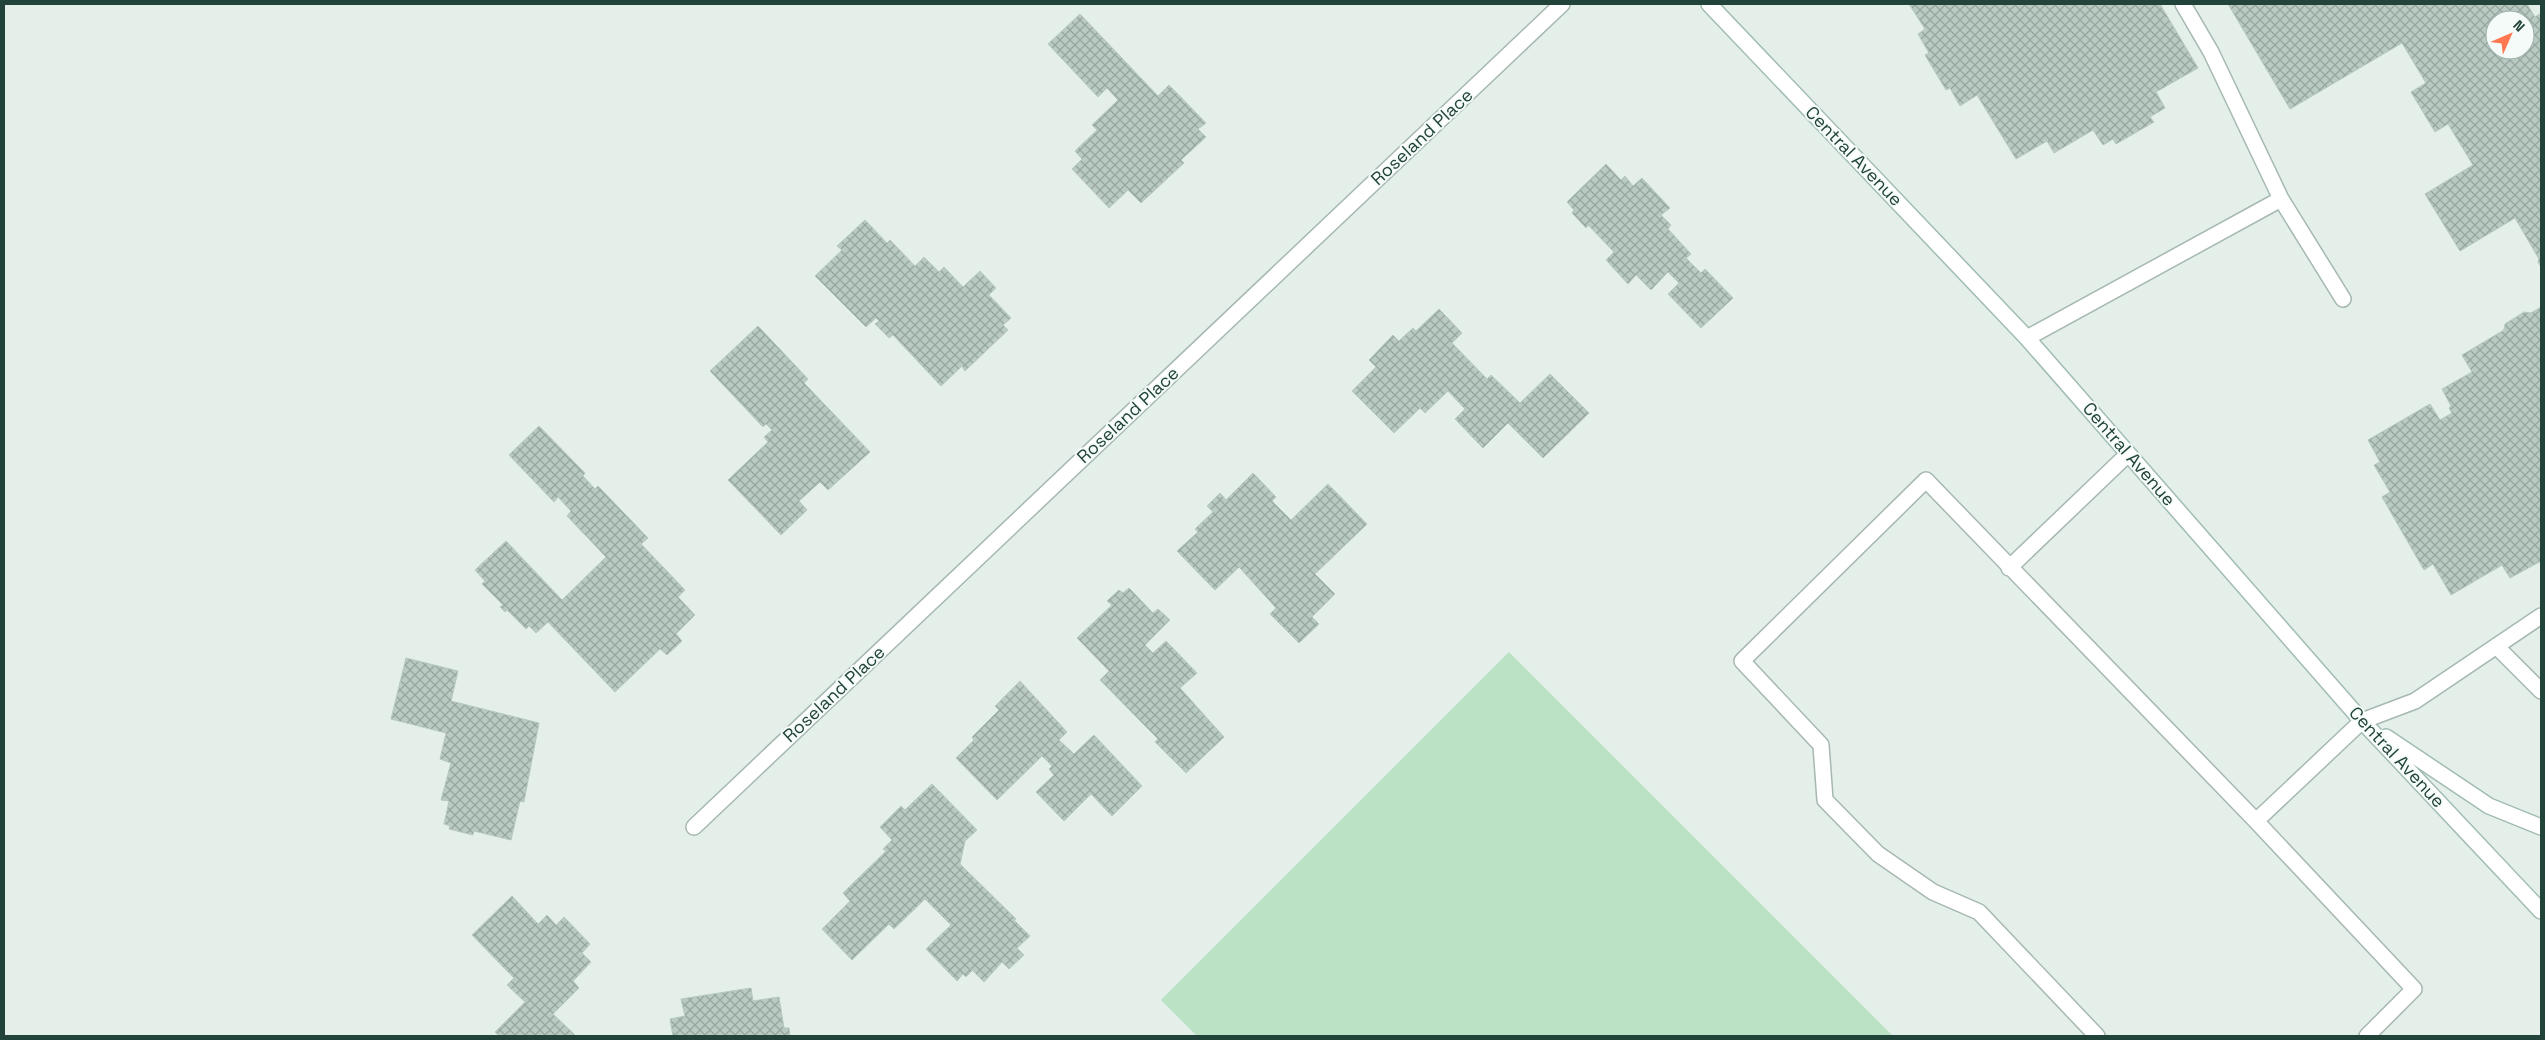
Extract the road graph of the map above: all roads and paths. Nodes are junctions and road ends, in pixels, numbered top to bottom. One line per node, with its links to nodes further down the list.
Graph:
1 (1562, 4): 14 (main road, Roseland Place)
2 (1709, 4): 6 (main road, Central Avenue)
3 (2183, 4): 4 (main road)
4 (2281, 199): 5 (main road); 6 (main road)
5 (2343, 299)
6 (2027, 338): 7 (main road, Central Avenue)
7 (2128, 454): 8 (main road); 12 (main road, Central Avenue)
8 (2009, 568): 13 (main road); 17 (main road)
9 (2541, 616): 10 (main road)
10 (2496, 646): 11 (main road); 12 (main road)
11 (2541, 691)
12 (2362, 721): 13 (main road); 15 (main road); 16 (main road, Central Avenue)
13 (2256, 821): 18 (main road)
14 (694, 826)
15 (2541, 827)
16 (2541, 911)
17 (2096, 1036)
18 (2367, 1036)

